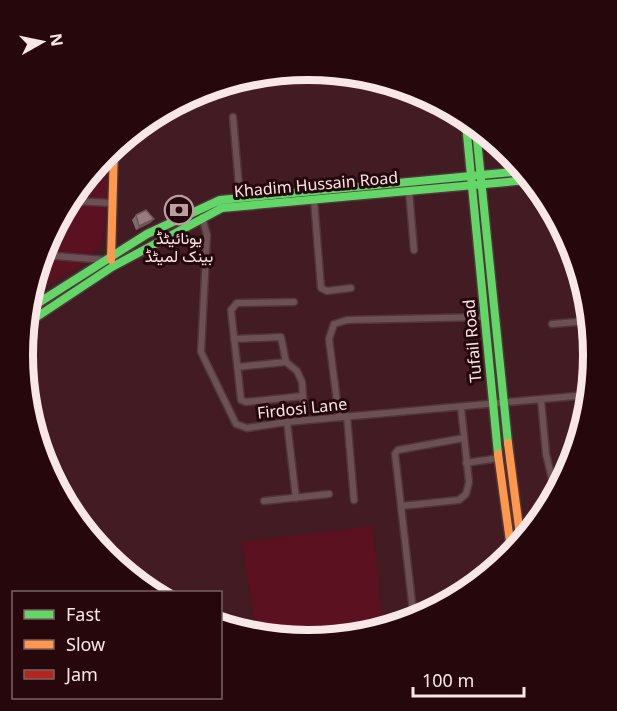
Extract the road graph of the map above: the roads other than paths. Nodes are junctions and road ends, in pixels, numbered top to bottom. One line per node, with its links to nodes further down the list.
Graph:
1 (233, 117): 9 (street)
2 (467, 130): 6 (main road, Tufail Road)
3 (476, 137): 6 (main road, Tufail Road)
4 (113, 162): 12 (main road)
5 (515, 173): 6 (main road, Khadim Hussain Road)
6 (477, 180): 7 (main road, Khadim Hussain Road); 8 (main road, Khadim Hussain Road); 9 (main road, Khadim Hussain Road); 21 (main road, Tufail Road); 30 (main road, Tufail Road)
7 (521, 180)
8 (409, 191): 10 (main road, Khadim Hussain Road); 14 (street)
9 (240, 198): 16 (main road, Khadim Hussain Road)
10 (314, 200): 13 (main road, Khadim Hussain Road); 17 (street)
11 (80, 201): 12 (street)
12 (111, 203): 16 (main road)
13 (202, 217): 16 (main road, Khadim Hussain Road); 36 (street, Firdosi Lane)
14 (414, 250)
15 (52, 256): 16 (street)
16 (110, 262): 19 (main road, Khadim Hussain Road); 20 (main road, Khadim Hussain Road)
17 (351, 288)
18 (294, 302): 24 (street)
19 (38, 304)
20 (35, 317)
21 (485, 317): 31 (main road, Tufail Road); 34 (street)
22 (582, 321): 23 (street)
23 (552, 324)
24 (234, 339): 25 (street); 26 (street)
25 (286, 362): 26 (street); 27 (street)
26 (237, 367): 27 (street)
27 (303, 396): 35 (street)
28 (581, 396): 29 (street, Firdosi Lane)
29 (542, 400): 30 (street, Firdosi Lane); 40 (street)
30 (503, 403): 31 (street, Firdosi Lane); 46 (main road, Tufail Road)
31 (492, 405): 32 (street, Firdosi Lane); 38 (main road, Tufail Road)
32 (461, 408): 33 (street, Firdosi Lane); 37 (street)
33 (347, 416): 34 (street, Firdosi Lane); 43 (street)
34 (339, 417): 35 (street, Firdosi Lane)
35 (305, 420): 36 (street, Firdosi Lane)
36 (287, 422): 42 (street)
37 (464, 438): 39 (street); 45 (street)
38 (499, 458): 39 (street); 47 (main road, Tufail Road)
39 (466, 463): 45 (street)
40 (553, 483)
41 (329, 494): 42 (street)
42 (296, 498): 44 (street)
43 (354, 500)
44 (264, 501)
45 (400, 506): 48 (street)
46 (520, 532)
47 (510, 543)
48 (413, 610)

